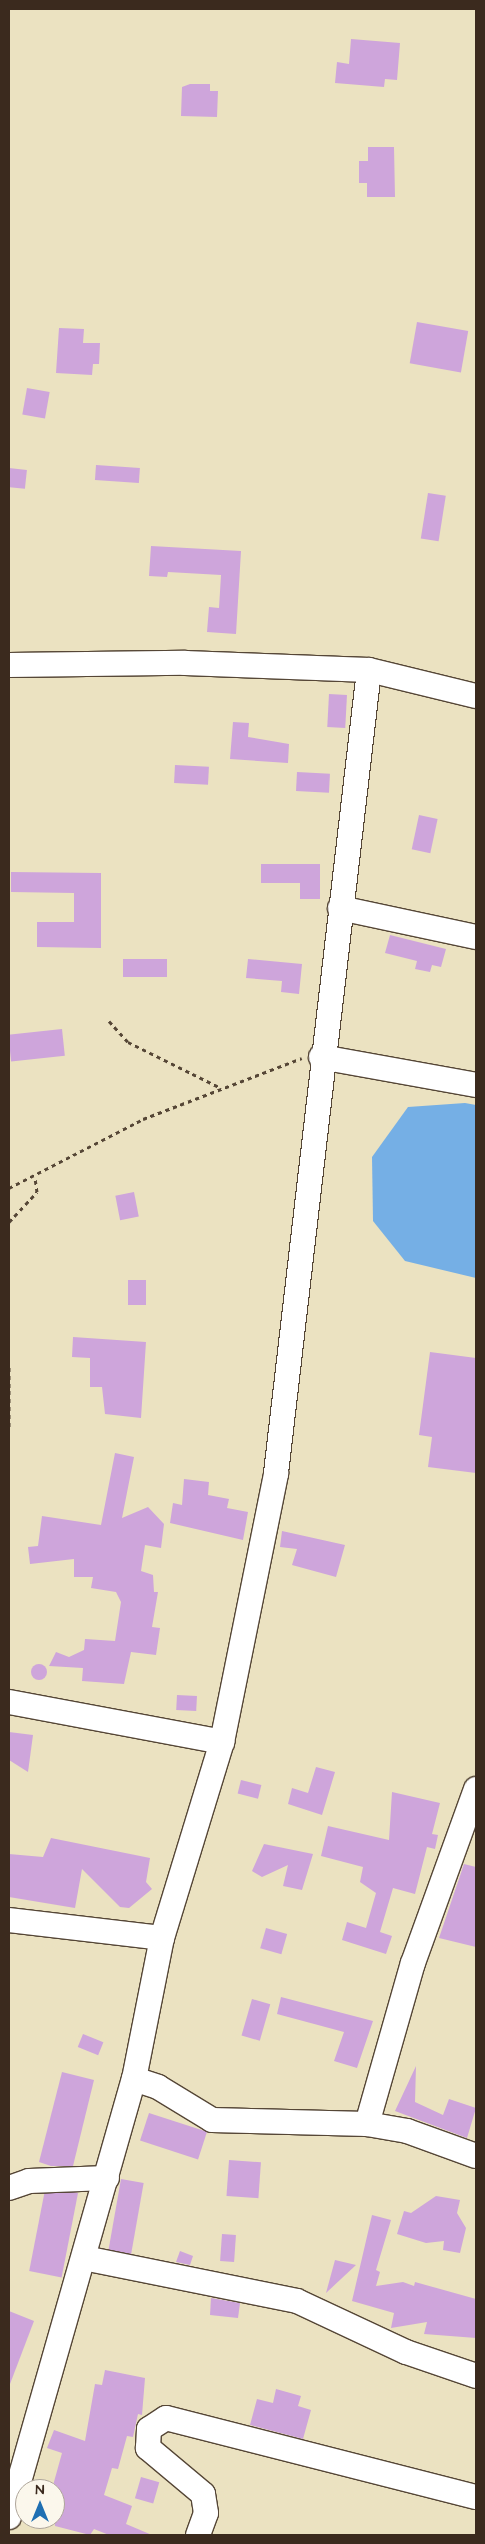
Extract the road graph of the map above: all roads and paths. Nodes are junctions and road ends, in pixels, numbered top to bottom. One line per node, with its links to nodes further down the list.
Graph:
1 (9, 665): 2 (street)
2 (369, 670): 3 (street); 4 (street)
3 (476, 696)
4 (340, 908): 5 (street); 7 (street)
5 (476, 938)
6 (109, 1021): 9 (path)
7 (321, 1057): 8 (street); 9 (path); 16 (street)
8 (476, 1085)
9 (222, 1089): 10 (path)
10 (35, 1176): 11 (path); 12 (path)
11 (9, 1188)
12 (9, 1222)
13 (9, 1367): 14 (path)
14 (9, 1428)
15 (9, 1702): 16 (street)
16 (222, 1742): 19 (street)
17 (476, 1790): 21 (street)
18 (9, 1920): 19 (street)
19 (162, 1938): 20 (street)
20 (134, 2079): 21 (street); 23 (street)
21 (367, 2124): 22 (street)
22 (476, 2156)
23 (108, 2178): 24 (street); 25 (street)
24 (9, 2188)
25 (84, 2258): 26 (street); 28 (street)
26 (476, 2376)
27 (476, 2497): 29 (street)
28 (9, 2517)
29 (198, 2535)

